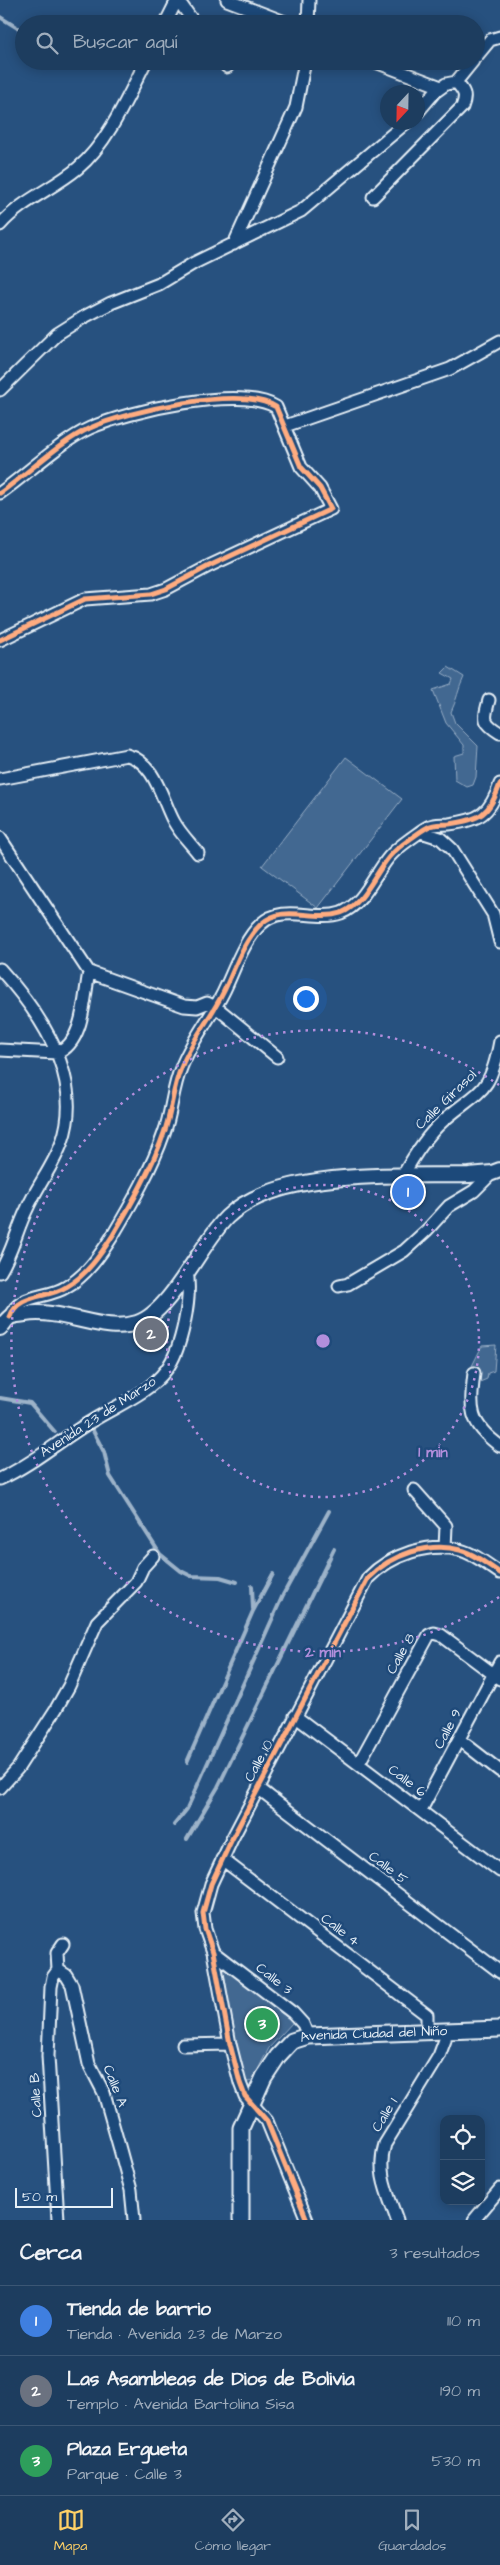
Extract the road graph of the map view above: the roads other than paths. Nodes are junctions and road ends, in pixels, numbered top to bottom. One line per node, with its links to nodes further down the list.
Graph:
1 (177, 0): 4 (street); 5 (street)
2 (227, 0): 6 (street)
3 (309, 0): 7 (street)
4 (170, 15)
5 (188, 15)
6 (266, 15)
7 (308, 15)
8 (500, 37): 9 (street)
9 (485, 46)
10 (141, 70): 19 (street)
11 (302, 70): 20 (street)
12 (397, 70): 15 (street)
13 (465, 70): 14 (street)
14 (456, 82): 15 (street); 18 (street)
15 (441, 87): 16 (street)
16 (425, 104)
17 (397, 130): 20 (street)
18 (373, 197)
19 (0, 225)
20 (234, 244): 22 (street)
21 (500, 341): 23 (street)
22 (0, 390)
23 (285, 426): 24 (street); 25 (street)
24 (0, 493)
25 (0, 640)
26 (489, 700): 27 (street)
27 (500, 733)
28 (0, 778): 32 (street)
29 (500, 784): 30 (street)
30 (421, 832): 33 (street); 36 (street)
31 (0, 838): 35 (street)
32 (198, 853)
33 (500, 942)
34 (0, 969): 39 (street)
35 (89, 972): 36 (street); 39 (street)
36 (216, 1007): 40 (street); 46 (street)
37 (500, 1041): 42 (street, Calle Girasol)
38 (0, 1050): 39 (street)
39 (57, 1054): 44 (street)
40 (277, 1057)
41 (496, 1172): 42 (street); 45 (street)
42 (402, 1177): 43 (street)
43 (187, 1271): 46 (street); 50 (street, Avenida 23 de Marzo)
44 (0, 1272)
45 (339, 1286)
46 (10, 1317): 47 (street)
47 (0, 1328)
48 (474, 1373): 49 (street)
49 (500, 1446)
50 (0, 1479)
51 (414, 1490): 52 (street)
52 (445, 1548): 54 (street, Calle 10); 57 (street, Calle 10)
53 (153, 1556): 61 (street)
54 (500, 1574)
55 (500, 1662): 56 (street, Calle 9)
56 (497, 1676): 58 (street, Calle 9); 59 (street, Calle 8)
57 (295, 1716): 59 (street, Calle 6); 62 (street, Calle 10)
58 (460, 1740): 60 (street); 63 (street, Calle 9)
59 (360, 1763): 63 (street, Calle 6)
60 (500, 1771)
61 (0, 1788)
62 (258, 1788): 64 (street, Calle 10); 69 (street, Calle 5)
63 (421, 1810): 65 (street, Calle 6)
64 (222, 1859): 67 (street, Calle 10); 71 (street, Calle 4)
65 (500, 1871)
66 (63, 1944): 68 (street, Calle B)
67 (213, 1952): 73 (street, Calle 3); 74 (street, Calle 10)
68 (58, 1970): 78 (street, Calle B); 79 (street, Calle A)
69 (500, 1972)
70 (500, 2029): 72 (main road, Avenida Ciudad del Niño)
71 (427, 2031): 72 (main road, Avenida Ciudad del Niño); 73 (main road, Avenida Ciudad del Niño)
72 (446, 2031): 82 (street, Calle 1)
73 (308, 2036): 76 (main road, Avenida Ciudad del Niño)
74 (230, 2044): 75 (street); 76 (street, Calle 10)
75 (183, 2045)
76 (252, 2103): 80 (main road, Avenida Ciudad del Niño); 81 (street, Calle 10)
77 (500, 2189): 83 (street)
78 (58, 2220)
79 (134, 2220)
80 (241, 2220)
81 (307, 2220)
82 (397, 2220)
83 (474, 2220)

